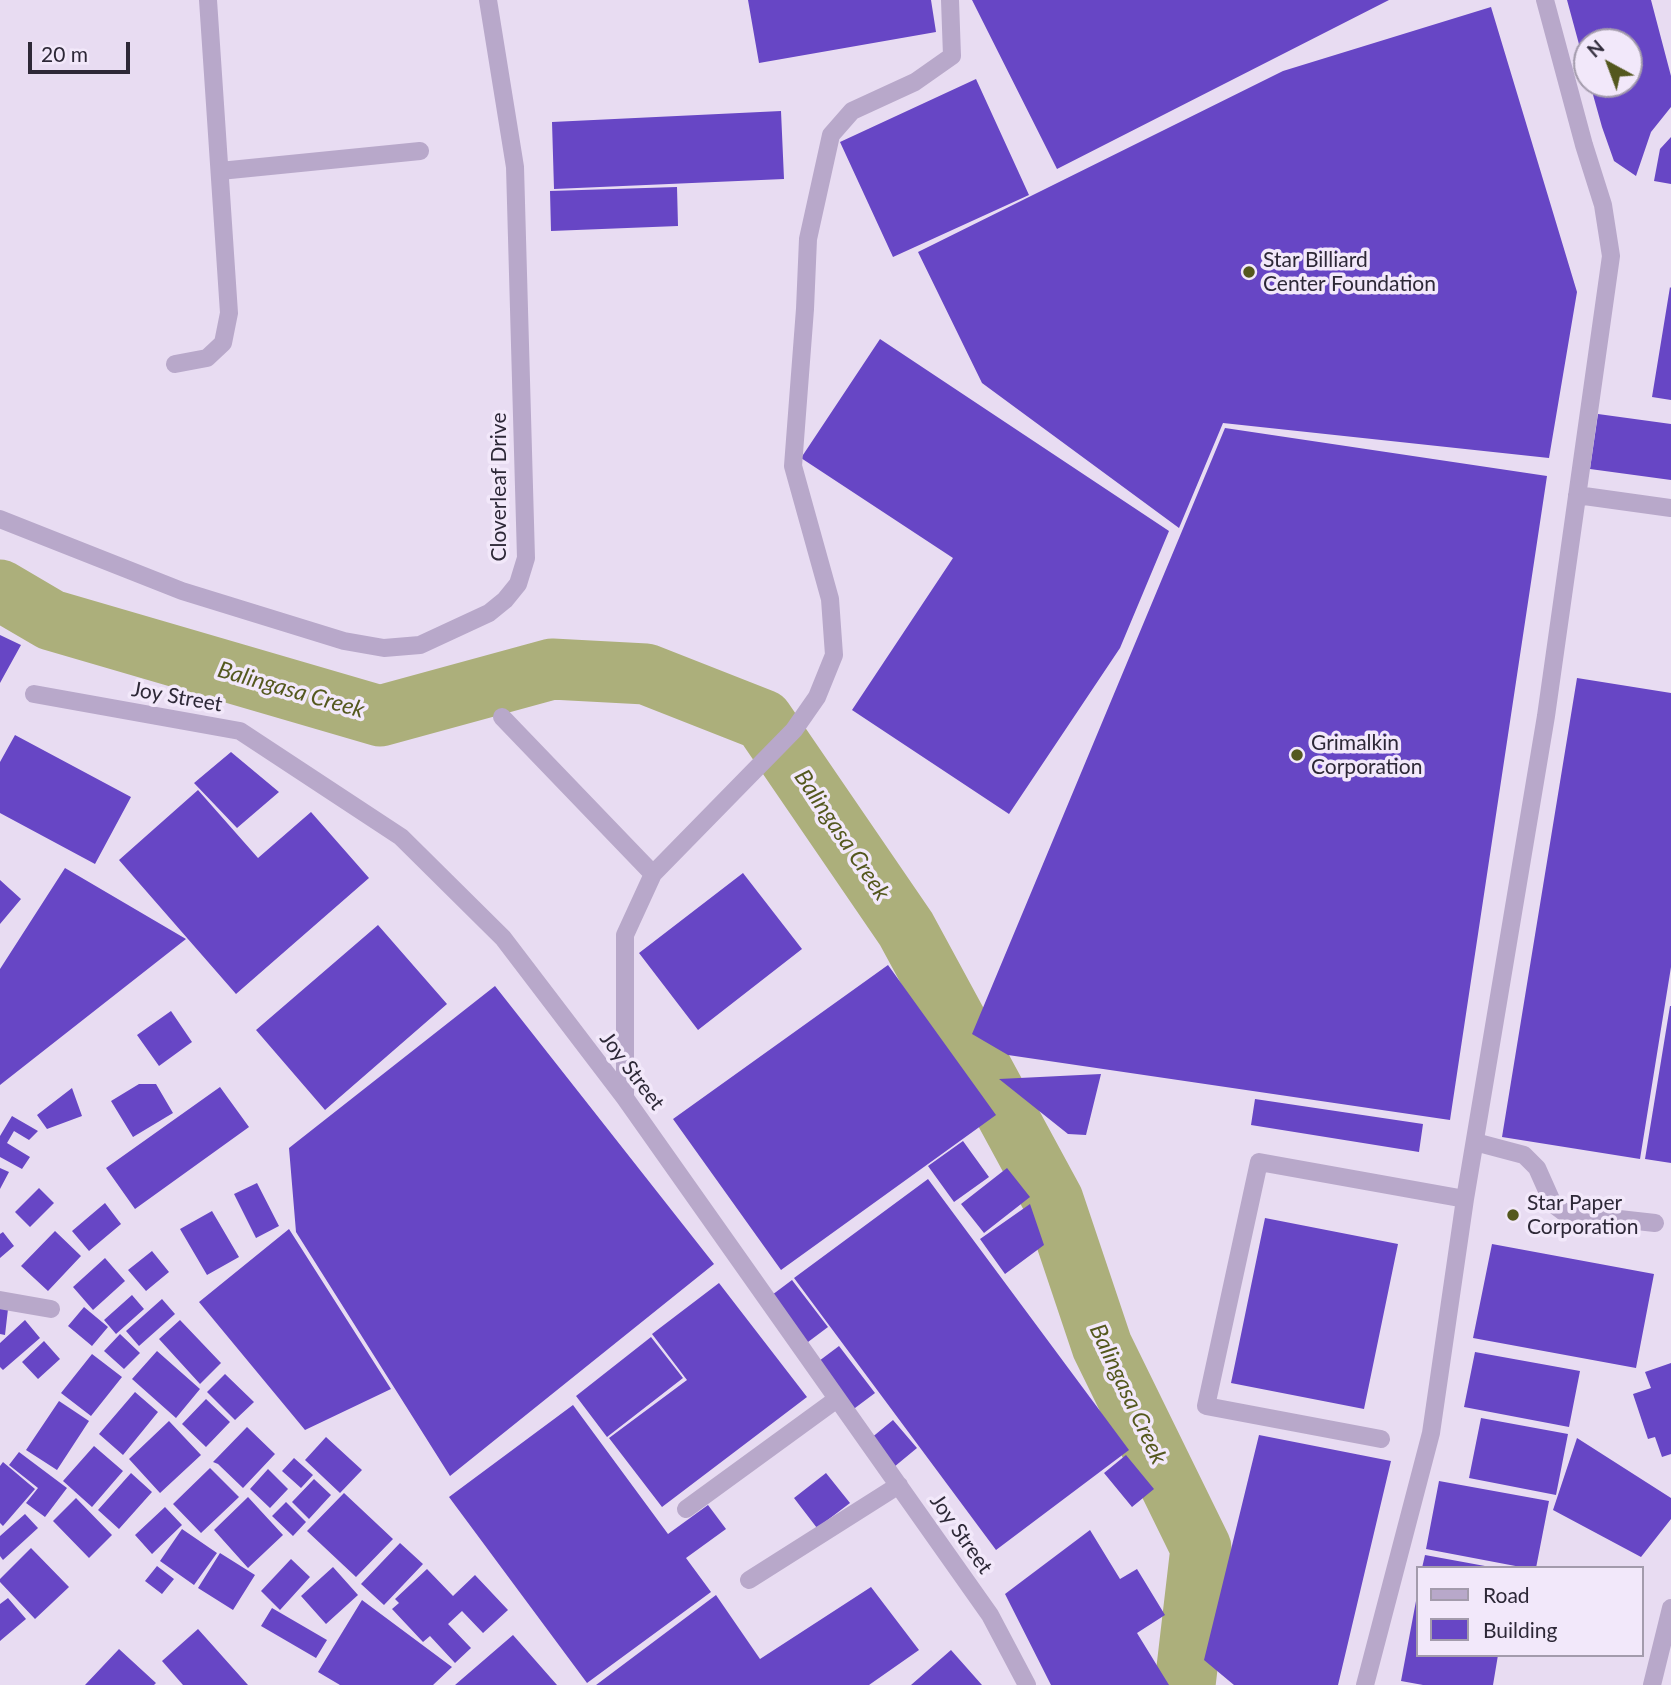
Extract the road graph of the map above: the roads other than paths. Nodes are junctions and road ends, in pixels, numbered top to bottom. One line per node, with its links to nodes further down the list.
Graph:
1 (208, 0): 6 (street)
2 (488, 0): 10 (street, Cloverleaf Drive)
3 (950, 0): 13 (street)
4 (1545, 0): 8 (street)
5 (420, 151): 6 (street)
6 (219, 171): 7 (street)
7 (176, 364)
8 (1577, 495): 9 (street); 15 (street)
9 (1671, 508)
10 (0, 519)
11 (34, 694): 14 (street, Joy Street)
12 (502, 718): 13 (street)
13 (653, 874): 14 (street)
14 (625, 1098): 20 (street, Joy Street)
15 (1475, 1142): 16 (street); 17 (street)
16 (1465, 1199): 21 (street); 27 (street)
17 (1655, 1223)
18 (0, 1300): 19 (street)
19 (51, 1309)
20 (837, 1399): 22 (street, Joy Street); 23 (street)
21 (1381, 1439)
22 (898, 1485): 24 (street); 26 (street, Joy Street)
23 (686, 1509)
24 (749, 1580)
25 (1671, 1608): 28 (street)
26 (1027, 1685)
27 (1365, 1685)
28 (1652, 1685)

